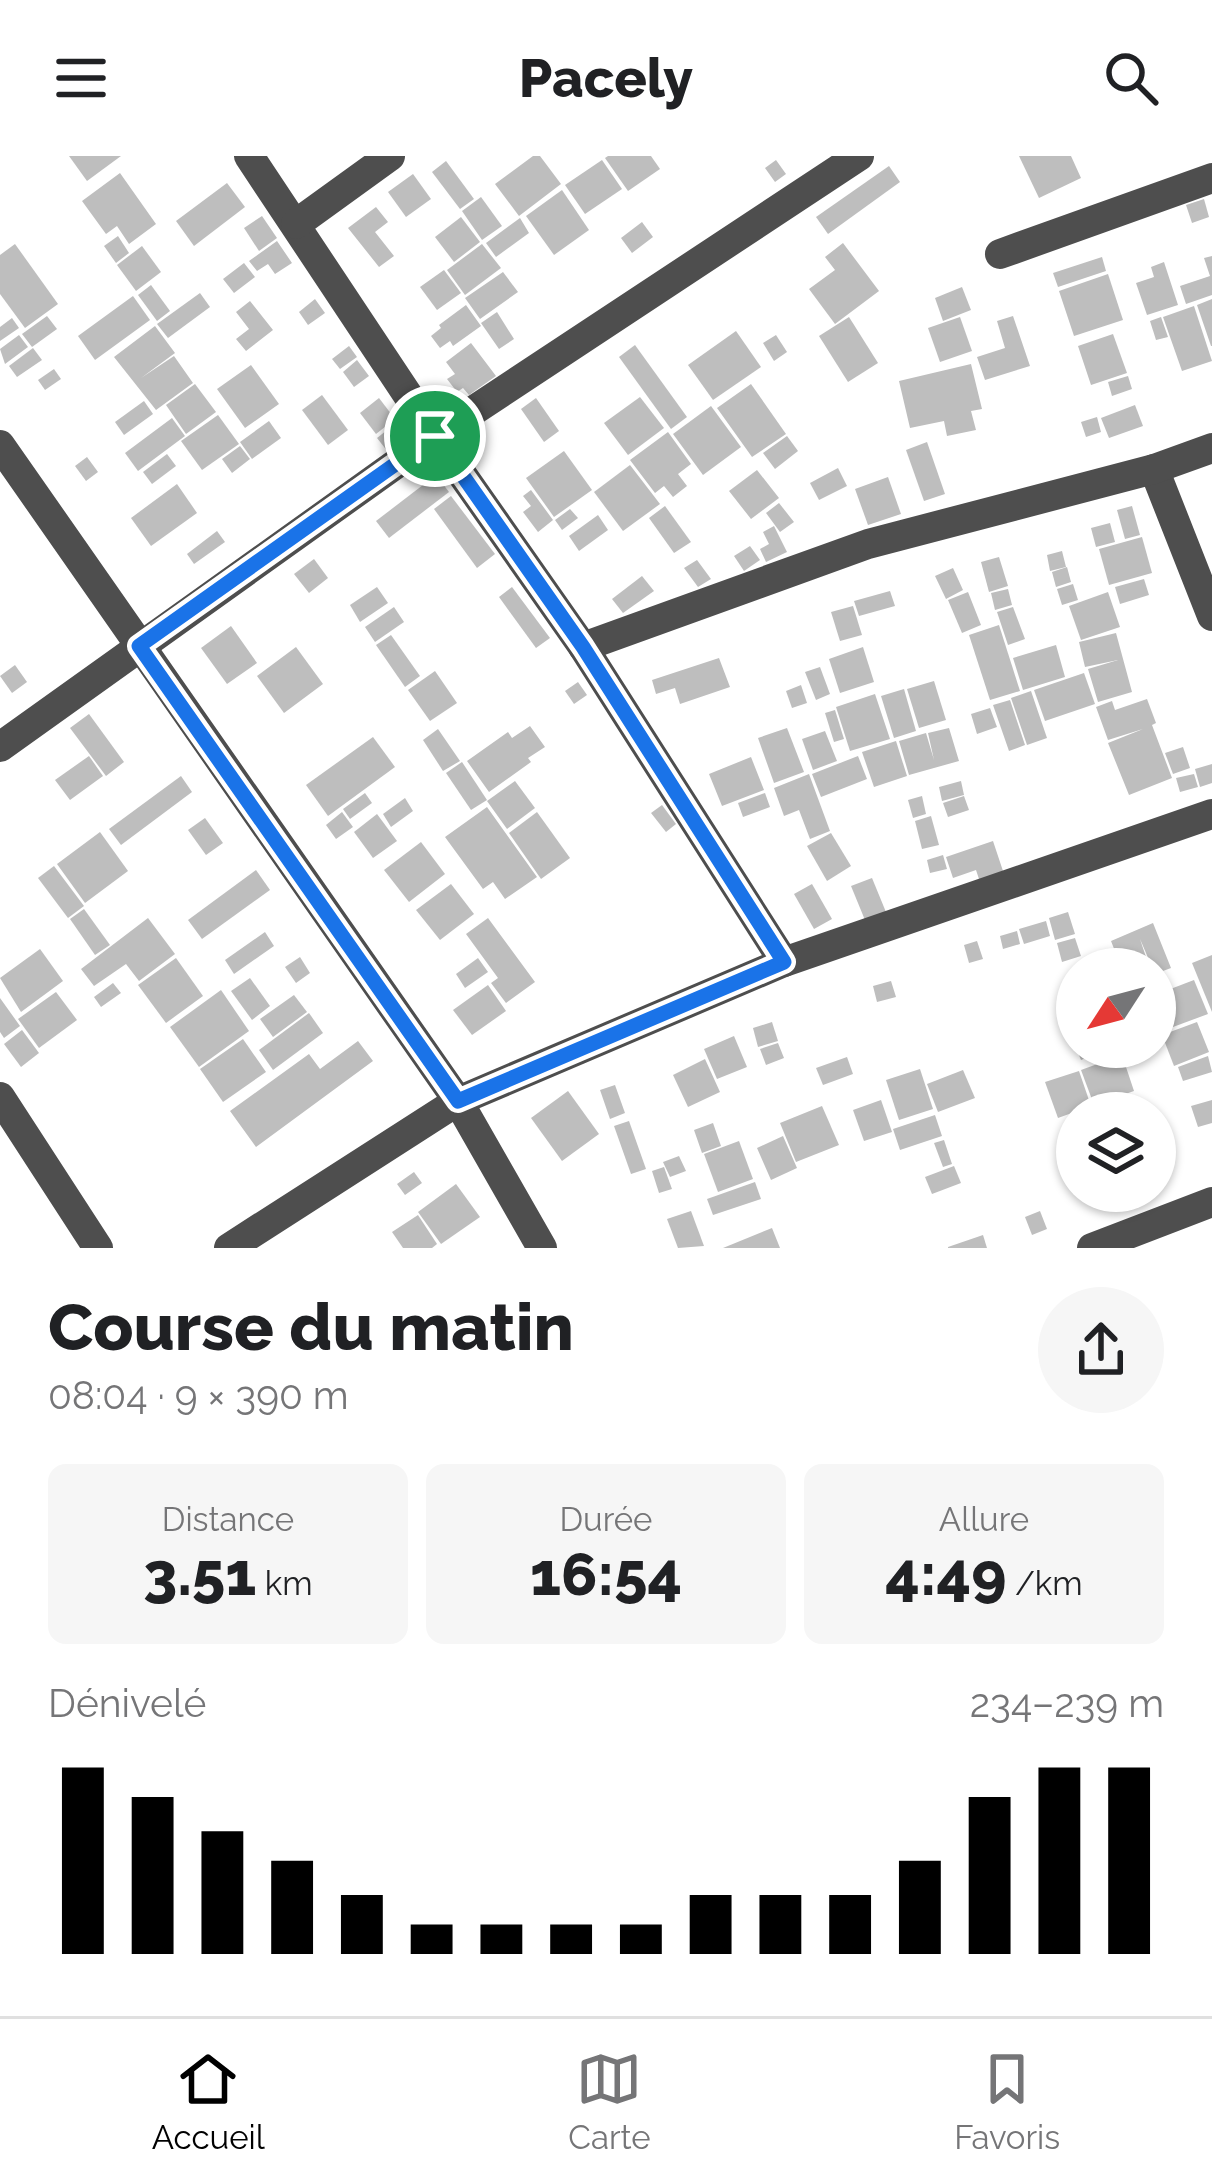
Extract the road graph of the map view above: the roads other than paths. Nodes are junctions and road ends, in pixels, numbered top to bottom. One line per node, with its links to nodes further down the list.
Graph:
1 (249, 156): 5 (street)
2 (390, 156): 5 (street)
3 (859, 156): 7 (street)
4 (1212, 178): 6 (street)
5 (296, 224): 7 (street)
6 (1000, 254)
7 (435, 436): 12 (street); 13 (street)
8 (0, 445): 12 (street)
9 (1212, 448): 10 (street)
10 (1154, 469): 11 (street); 13 (street)
11 (1212, 616)
12 (139, 646): 14 (street); 18 (street)
13 (583, 647): 16 (street)
14 (0, 747)
15 (1212, 814): 16 (street)
16 (784, 962): 18 (street)
17 (0, 1097): 20 (street)
18 (458, 1101): 21 (street); 22 (street)
19 (1212, 1202): 23 (street)
20 (98, 1248)
21 (229, 1248)
22 (542, 1248)
23 (1092, 1248)

